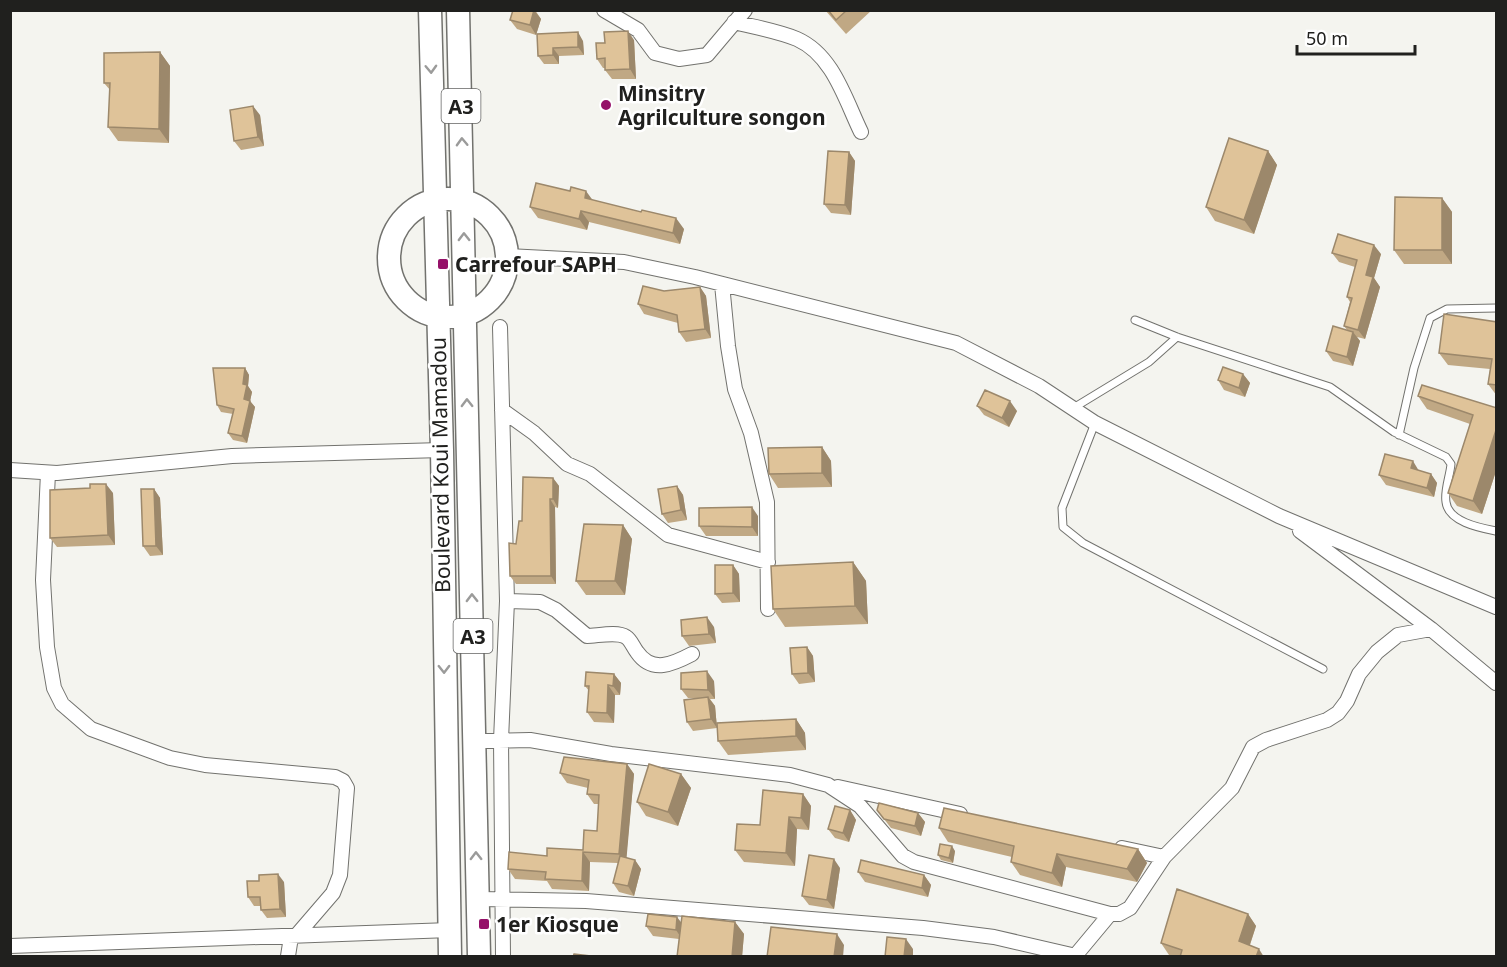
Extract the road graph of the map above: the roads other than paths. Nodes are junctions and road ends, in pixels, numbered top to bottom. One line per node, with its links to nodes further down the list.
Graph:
1 (430, 10): 7 (main road, Boulevard Koui Mamadou / A3, one-way to 7)
2 (458, 10): 8 (main road, Boulevard Koui Mamadou / A3, one-way to 2)
3 (604, 10): 5 (street)
4 (744, 10): 5 (street)
5 (734, 22): 6 (street)
6 (861, 132)
7 (435, 200): 8 (main road); 13 (main road, Boulevard Koui Mamadou / A3); 13 (main road)
8 (464, 201): 9 (main road); 12 (main road, Boulevard Koui Mamadou / A3, one-way to 8)
9 (507, 256): 10 (street); 12 (main road)
10 (722, 284): 17 (street); 26 (street)
11 (1497, 308): 20 (lane)
12 (466, 315): 13 (main road); 35 (main road, Boulevard Koui Mamadou / A3, one-way to 12)
13 (437, 316): 21 (main road, Boulevard Koui Mamadou / A3)
14 (1135, 320): 16 (lane)
15 (500, 327): 18 (street)
16 (1177, 337): 17 (lane); 20 (lane)
17 (1075, 407): 19 (street)
18 (502, 410): 26 (street); 27 (street)
19 (1095, 423): 24 (street); 32 (lane)
20 (1399, 435): 25 (lane)
21 (442, 450): 23 (street); 43 (main road, Boulevard Koui Mamadou / A3, one-way to 43)
22 (10, 470): 23 (street)
23 (48, 472): 44 (street)
24 (1279, 516): 28 (street); 30 (street)
25 (1497, 531)
26 (768, 562): 29 (street)
27 (507, 601): 31 (street); 34 (street)
28 (1497, 607)
29 (768, 609)
30 (1431, 629): 33 (street); 39 (street)
31 (692, 654)
32 (1323, 669)
33 (1497, 683)
34 (501, 740): 35 (street); 36 (street); 41 (street)
35 (475, 741): 40 (main road, Boulevard Koui Mamadou / A3, one-way to 35)
36 (828, 785): 37 (street); 42 (street)
37 (979, 818)
38 (1106, 845): 39 (street)
39 (1164, 857): 42 (street)
40 (477, 899): 41 (street); 50 (main road, Boulevard Koui Mamadou / A3)
41 (502, 900): 46 (street); 51 (street)
42 (1110, 914): 47 (street)
43 (450, 930): 44 (street); 49 (main road, Boulevard Koui Mamadou / A3)
44 (293, 936): 45 (street); 48 (street)
45 (10, 946)
46 (1049, 952): 47 (street)
47 (1075, 956)
48 (288, 957)
49 (450, 957)
50 (479, 957)
51 (503, 957)

